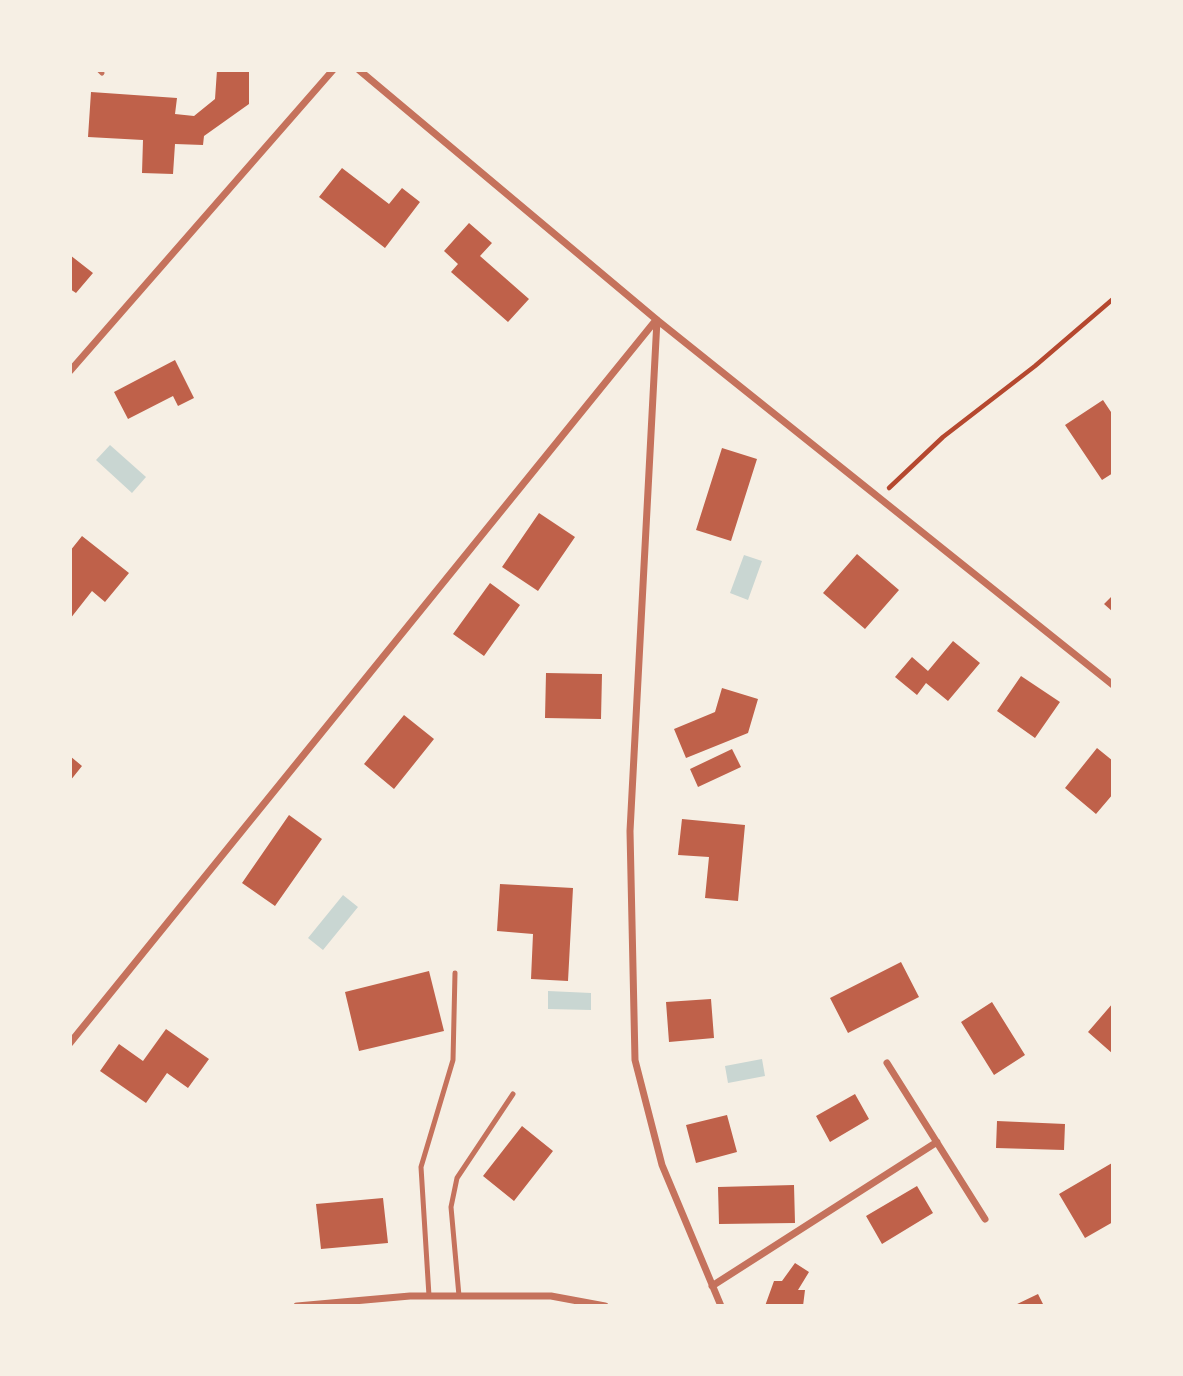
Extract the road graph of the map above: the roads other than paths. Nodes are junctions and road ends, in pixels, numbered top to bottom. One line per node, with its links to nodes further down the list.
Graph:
1 (333, 70): 4 (street)
2 (359, 70): 3 (street)
3 (657, 320): 5 (street); 7 (street); 12 (street)
4 (70, 371)
5 (1113, 685)
6 (455, 973): 13 (lane)
7 (70, 1043)
8 (887, 1063): 10 (street)
9 (513, 1094): 14 (lane)
10 (937, 1142): 11 (street); 12 (street)
11 (985, 1219)
12 (712, 1286): 17 (street)
13 (429, 1296): 14 (street); 15 (street)
14 (459, 1296): 16 (street)
15 (297, 1306)
16 (605, 1306)
17 (721, 1306)

